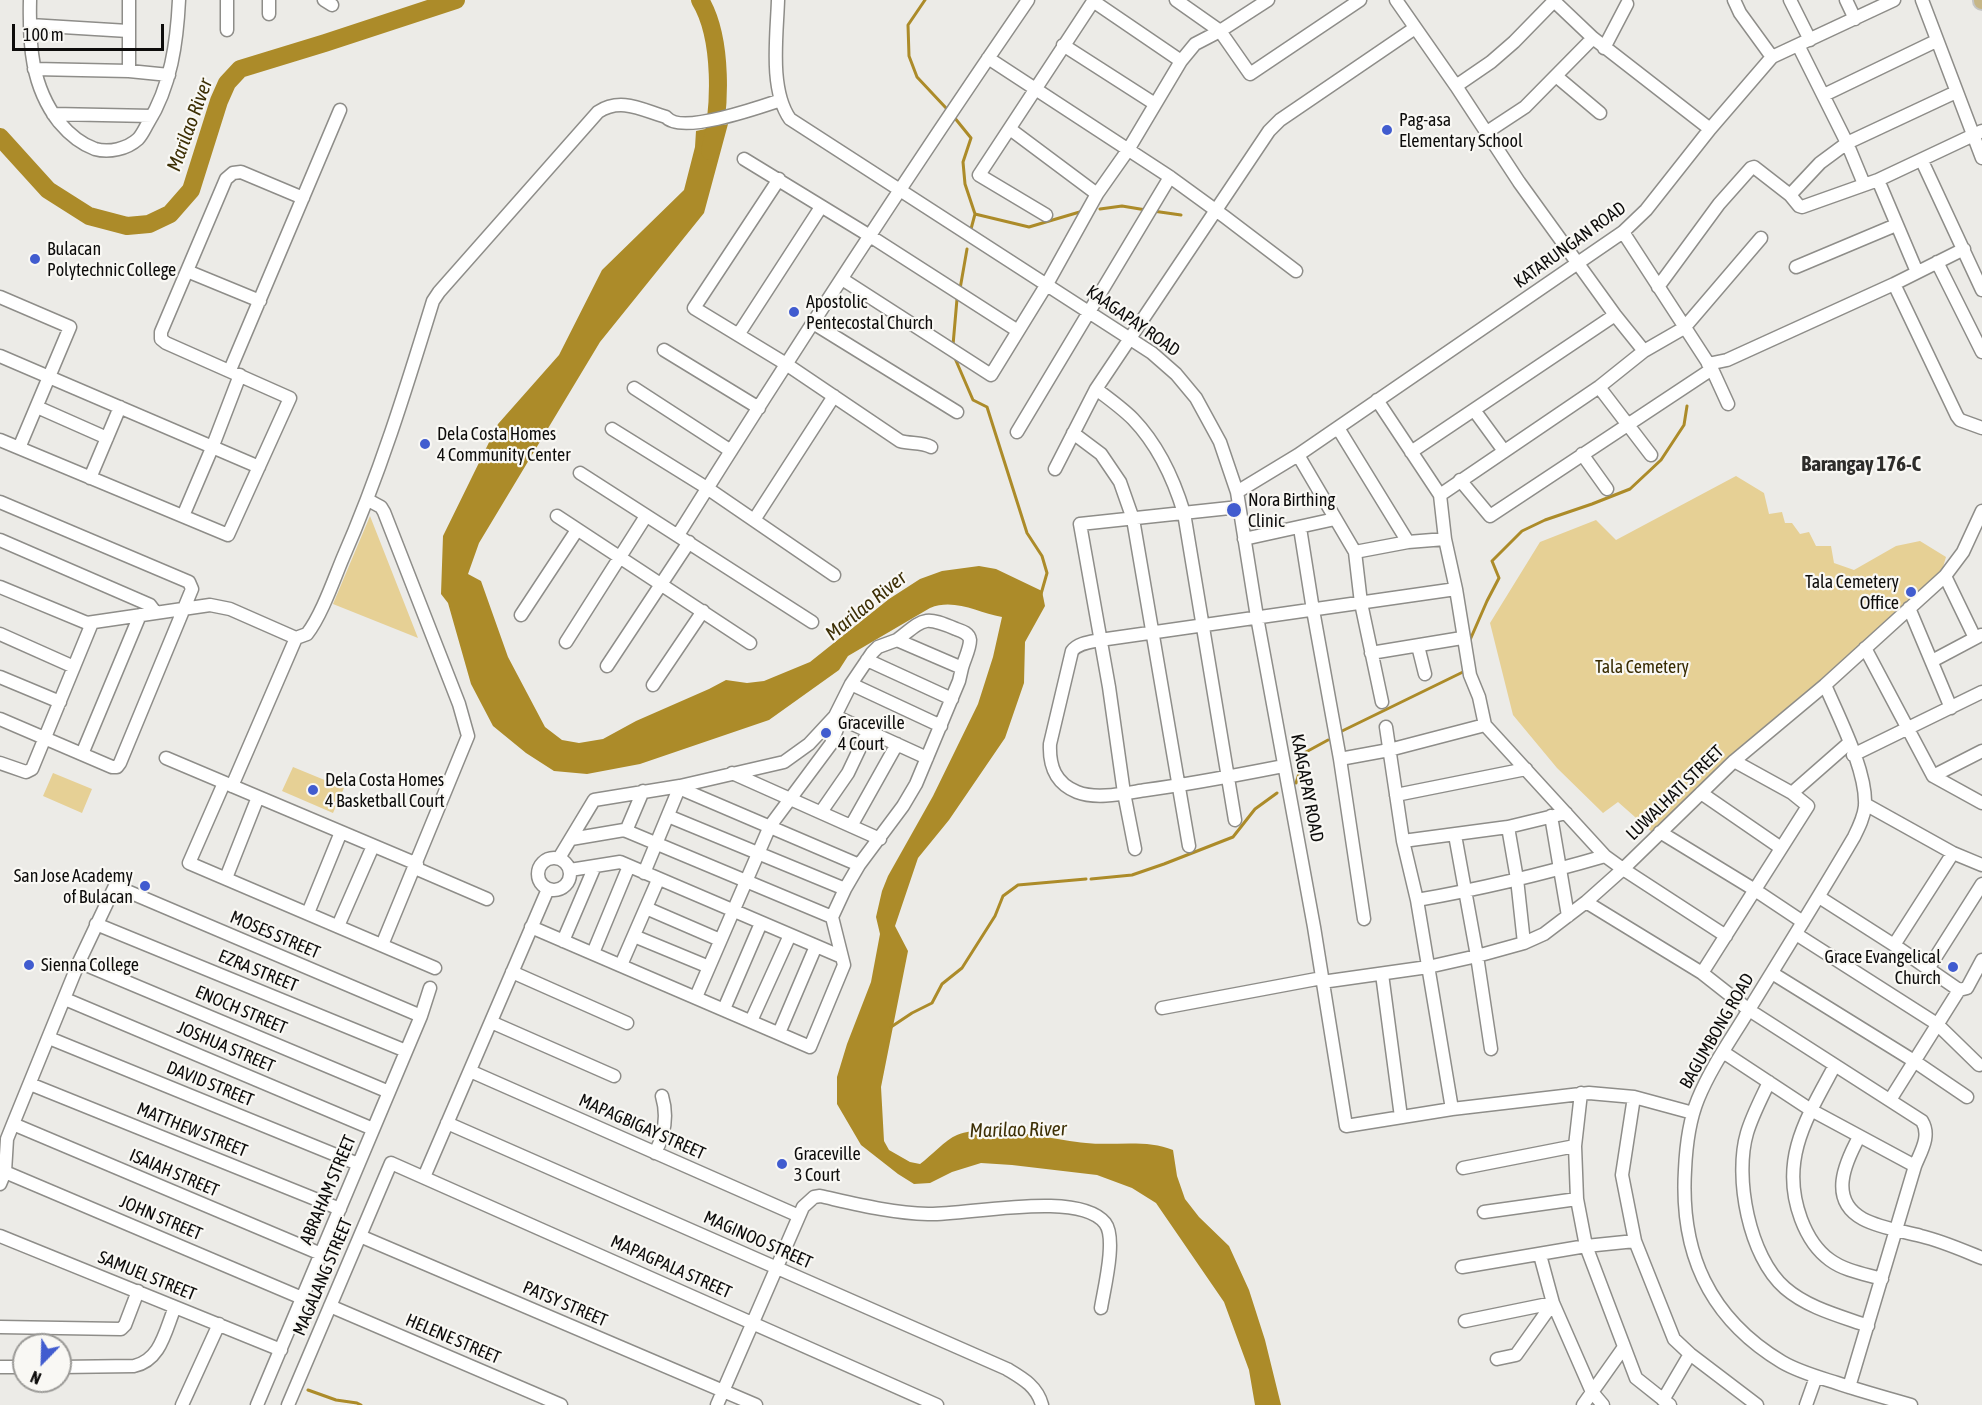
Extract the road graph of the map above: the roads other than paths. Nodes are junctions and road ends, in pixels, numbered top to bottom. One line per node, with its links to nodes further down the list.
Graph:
1 (30, 0): 21 (street)
2 (129, 0): 24 (street)
3 (179, 0): 36 (street)
4 (227, 0): 23 (street)
5 (269, 0): 19 (street)
6 (778, 0): 42 (street, KAAGAPAY ROAD)
7 (1028, 0): 32 (street)
8 (1093, 0): 29 (street); 33 (street)
9 (1176, 0): 25 (street)
10 (1268, 0): 25 (street)
11 (1359, 0): 25 (street)
12 (1396, 0): 22 (street)
13 (1734, 0): 31 (street)
14 (1790, 0): 28 (street)
15 (1846, 0): 20 (street)
16 (1894, 0): 20 (street, KATARUNGAN ROAD)
17 (1922, 0): 27 (street)
18 (1629, 1): 30 (street)
19 (269, 14)
20 (1854, 19): 28 (street, KATARUNGAN ROAD)
21 (30, 25): 24 (street); 34 (street)
22 (1415, 28): 38 (street); 66 (street)
23 (227, 30)
24 (128, 31): 35 (street)
25 (1220, 31): 33 (street)
26 (1593, 39): 30 (street); 37 (street); 38 (street)
27 (1936, 41): 40 (street); 41 (street)
28 (1804, 42): 31 (street, KATARUNGAN ROAD); 41 (street)
29 (1064, 45): 39 (street); 43 (street)
30 (1604, 48): 49 (street)
31 (1772, 57): 49 (street, KATARUNGAN ROAD)
32 (988, 58): 39 (street); 61 (street)
33 (1181, 61): 43 (street)
34 (34, 69): 35 (street); 46 (street)
35 (129, 71): 36 (street)
36 (169, 75): 47 (street)
37 (1556, 76): 45 (street); 50 (street)
38 (1456, 86): 50 (street)
39 (1035, 88): 48 (street); 53 (street)
40 (1956, 92): 51 (street); 52 (street)
41 (1824, 95): 52 (street)
42 (781, 100): 61 (street, KAAGAPAY ROAD); 138 (street)
43 (1155, 104): 53 (street)
44 (340, 110): 64 (street)
45 (1600, 113)
46 (53, 114): 47 (street); 47 (street)
47 (152, 116)
48 (1010, 129): 62 (street); 67 (street)
49 (1710, 129): 69 (street, KATARUNGAN ROAD)
50 (1487, 132): 74 (street)
51 (1977, 133): 54 (street); 56 (street)
52 (1847, 143): 60 (street); 63 (street)
53 (1128, 150): 57 (street); 62 (street)
54 (1982, 158)
55 (744, 159): 58 (street)
56 (1922, 161): 59 (street); 72 (street)
57 (1170, 177): 66 (street); 86 (street)
58 (779, 179): 65 (street); 91 (street)
59 (1878, 180): 60 (street); 68 (street)
60 (1864, 184): 63 (street)
61 (900, 189): 70 (street); 80 (street, KAAGAPAY ROAD)
62 (1097, 194): 80 (street)
63 (1790, 195): 82 (street)
64 (303, 198): 76 (street); 85 (street)
65 (822, 207): 70 (street); 91 (street)
66 (1215, 209): 77 (street); 92 (street)
67 (1046, 215)
68 (1896, 225): 75 (street); 78 (street)
69 (1623, 232): 74 (street, KATARUNGAN ROAD); 82 (street)
70 (870, 236): 79 (street); 90 (street)
71 (1761, 238): 89 (street)
72 (1964, 249): 73 (street); 83 (street)
73 (1937, 262): 78 (street); 93 (street)
74 (1579, 264): 87 (street); 105 (street, KATARUNGAN ROAD)
75 (1796, 267)
76 (187, 271): 85 (street); 99 (street)
77 (1296, 271)
78 (1917, 272): 81 (street)
79 (842, 279): 88 (street); 90 (street)
80 (1047, 284): 86 (street, KAAGAPAY ROAD); 90 (street)
81 (1894, 284): 98 (street); 115 (street)
82 (1658, 287): 89 (street)
83 (1982, 290)
84 (0, 297): 100 (street)
85 (260, 301): 99 (street)
86 (1088, 311): 92 (street, KAAGAPAY ROAD); 116 (street)
87 (1615, 315): 95 (street); 110 (street)
88 (813, 323): 97 (street); 111 (street)
89 (1684, 328): 95 (street); 98 (street)
90 (1018, 331)
91 (738, 335): 97 (street)
92 (1129, 337): 103 (street); 136 (street, KAAGAPAY ROAD)
93 (1981, 346)
94 (664, 350): 109 (street)
95 (1644, 351): 101 (street)
96 (0, 356): 100 (street)
97 (786, 364): 104 (street); 109 (street)
98 (1710, 367): 106 (street); 112 (street)
99 (235, 373): 122 (street); 129 (street)
100 (49, 378): 107 (street); 108 (street)
101 (1599, 387): 112 (street); 124 (street)
102 (634, 388): 123 (street)
103 (1096, 388): 117 (street); 141 (street)
104 (834, 396): 120 (street); 147 (street)
105 (1377, 400): 113 (street, KATARUNGAN ROAD); 125 (street)
106 (1728, 404)
107 (37, 407): 118 (street); 121 (street)
108 (120, 407): 118 (street); 122 (street)
109 (759, 408): 123 (street)
110 (1474, 410): 124 (street); 125 (street)
111 (957, 412)
112 (1626, 424): 126 (street); 128 (street)
113 (1338, 428): 127 (street, KATARUNGAN ROAD); 155 (street)
114 (612, 429): 134 (street)
115 (1982, 429)
116 (1017, 432)
117 (1073, 433): 130 (street); 145 (street)
118 (107, 438): 132 (street)
119 (0, 440): 121 (street)
120 (931, 447)
121 (20, 448): 132 (street)
122 (212, 448): 129 (street); 142 (street)
123 (731, 451): 134 (street)
124 (1504, 451): 133 (street)
125 (1411, 452): 137 (street)
126 (1582, 454): 133 (street); 135 (street)
127 (1298, 455): 136 (street, KATARUNGAN ROAD); 146 (street)
128 (1651, 455)
129 (259, 467): 142 (street)
130 (1055, 469)
131 (580, 473): 144 (street)
132 (90, 478): 142 (street)
133 (1460, 480): 137 (street)
134 (707, 488): 147 (street); 151 (street)
135 (1607, 489)
136 (1237, 492): 140 (street, KAAGAPAY ROAD)
137 (1440, 495): 153 (street)
138 (368, 500): 178 (street); 264 (street)
139 (0, 502): 164 (street)
140 (1239, 507): 141 (street); 152 (street, KAAGAPAY ROAD)
141 (1184, 513): 145 (street); 174 (street)
142 (183, 516)
143 (557, 516): 150 (street)
144 (646, 516): 151 (street); 157 (street)
145 (1133, 519): 175 (street); 181 (street)
146 (1335, 519): 149 (street); 156 (street)
147 (754, 520): 158 (street)
148 (1981, 522): 159 (street, LUWALHATI STREET)
149 (1300, 528): 152 (street); 166 (street)
150 (578, 530): 157 (street); 170 (street)
151 (683, 538): 160 (street); 172 (street)
152 (1244, 539): 171 (street, KAAGAPAY ROAD)
153 (1445, 539): 155 (street); 162 (street)
154 (0, 540): 168 (street)
155 (1408, 542): 156 (street)
156 (1355, 552): 163 (street)
157 (620, 557): 160 (street); 182 (street)
158 (834, 575)
159 (1945, 576): 165 (street, LUWALHATI STREET); 177 (street)
160 (662, 584): 167 (street); 189 (street)
161 (0, 587): 173 (street)
162 (1456, 589): 163 (street); 179 (street)
163 (1361, 603): 166 (street); 186 (street)
164 (184, 608): 168 (street); 178 (street); 214 (street)
165 (1909, 608): 185 (street, LUWALHATI STREET); 188 (street)
166 (1313, 610): 171 (street); 218 (street)
167 (703, 611): 183 (street); 195 (street)
168 (156, 613): 169 (street)
169 (140, 615): 173 (street); 214 (street)
170 (521, 615)
171 (1257, 617): 174 (street); 221 (street, KAAGAPAY ROAD)
172 (812, 622)
173 (92, 623): 190 (street)
174 (1202, 625): 175 (street); 225 (street)
175 (1152, 632): 181 (street); 227 (street)
176 (0, 634): 190 (street)
177 (1978, 637): 188 (street)
178 (296, 638): 226 (street)
179 (1462, 638): 184 (street); 204 (street)
180 (897, 640): 187 (street); 191 (street); 191 (street)
181 (1100, 640): 230 (street); 230 (street)
182 (566, 642)
183 (750, 643)
184 (1418, 646): 186 (street); 192 (street)
185 (1865, 648): 196 (street, LUWALHATI STREET); 207 (street)
186 (1371, 653): 200 (street)
187 (867, 660): 194 (street); 198 (street)
188 (1932, 661): 201 (street)
189 (607, 666)
190 (75, 667): 199 (street)
191 (962, 668): 198 (street)
192 (1425, 674)
193 (0, 677): 199 (street)
194 (851, 684): 202 (street); 205 (street)
195 (653, 685)
196 (1825, 685): 210 (street, BAGUMBONG ROAD); 219 (street, LUWALHATI STREET)
197 (1982, 692): 201 (street)
198 (952, 699): 205 (street)
199 (60, 702): 209 (street)
200 (1382, 702)
201 (1951, 708): 207 (street)
202 (838, 717): 208 (street); 223 (street); 235 (street)
203 (0, 719): 209 (street)
204 (1485, 725): 212 (street); 222 (street)
205 (940, 726): 217 (street)
206 (1386, 728): 212 (street)
207 (1907, 728): 215 (street); 224 (street)
208 (868, 731): 211 (street); 238 (street)
209 (45, 738): 214 (street); 220 (street)
210 (1849, 743): 215 (street, BAGUMBONG ROAD); 232 (street)
211 (897, 744): 217 (street); 244 (street)
212 (1389, 750): 218 (street); 233 (street)
213 (1982, 751): 224 (street)
214 (82, 754)
215 (1854, 756): 237 (street, BAGUMBONG ROAD)
216 (166, 758): 226 (street)
217 (927, 758): 251 (street)
218 (1340, 759): 289 (street)
219 (1734, 761): 231 (street, LUWALHATI STREET); 232 (street)
220 (0, 763)
221 (1284, 766): 225 (street); 319 (street, KAAGAPAY ROAD)
222 (1526, 769): 233 (street); 239 (street)
223 (732, 773): 228 (street); 235 (street)
224 (1933, 776): 236 (street)
225 (1227, 777): 227 (street); 242 (street)
226 (228, 784): 234 (street); 271 (street)
227 (1178, 786): 230 (street); 255 (street)
228 (679, 787): 229 (street); 240 (street); 243 (street)
229 (643, 791): 246 (street); 250 (street)
230 (1124, 793): 257 (street)
231 (1701, 793): 248 (street, LUWALHATI STREET); 256 (street)
232 (1792, 793): 256 (street)
233 (1396, 795): 252 (street)
234 (258, 797): 247 (street); 271 (street)
235 (788, 799): 238 (street); 243 (street)
236 (1982, 803)
237 (1865, 804): 259 (street); 280 (street, BAGUMBONG ROAD)
238 (821, 812): 244 (street)
239 (1566, 813): 241 (street); 260 (street)
240 (668, 816): 253 (street); 258 (street)
241 (1551, 816): 245 (street); 267 (street)
242 (1235, 820)
243 (770, 826): 258 (street); 262 (street)
244 (852, 826): 251 (street)
245 (1508, 827): 249 (street); 272 (street)
246 (626, 831): 250 (street); 253 (street)
247 (341, 832): 254 (street); 286 (street)
248 (1660, 832): 268 (street, LUWALHATI STREET); 278 (street)
249 (1455, 835): 252 (street); 279 (street)
250 (571, 839): 261 (street)
251 (880, 839): 262 (street)
252 (1403, 841): 282 (street)
253 (656, 843): 270 (street); 274 (street)
254 (373, 846): 264 (street); 293 (street)
255 (1189, 846)
256 (1781, 848): 278 (street)
257 (1136, 849)
258 (757, 853): 274 (street); 277 (street)
259 (1953, 853): 263 (street); 303 (street)
260 (1605, 856): 267 (street); 268 (street)
261 (558, 858): 269 (street); 276 (street)
262 (859, 865): 277 (street)
263 (1982, 865)
264 (416, 866): 281 (street); 302 (street)
265 (595, 866): 266 (street); 269 (street); 300 (street)
266 (629, 866): 270 (street); 305 (street)
267 (1560, 869): 272 (street); 287 (street)
268 (1623, 869): 283 (street, LUWALHATI STREET); 298 (street)
269 (570, 870): 276 (street)
270 (644, 873): 273 (street)
271 (226, 878): 286 (street)
272 (1517, 879): 279 (street); 301 (street)
273 (658, 880): 284 (street); 285 (street)
274 (745, 880): 285 (street); 288 (street)
275 (1982, 884): 314 (street)
276 (548, 888): 294 (street)
277 (845, 889): 288 (street)
278 (1755, 890): 290 (street); 298 (street)
279 (1465, 892): 282 (street); 306 (street)
280 (1819, 897): 290 (street, BAGUMBONG ROAD); 303 (street)
281 (487, 899)
282 (1417, 900): 312 (street)
283 (1586, 902): 287 (street, LUWALHATI STREET); 318 (street)
284 (646, 908): 297 (street); 299 (street)
285 (732, 911): 291 (street); 299 (street)
286 (308, 913): 293 (street)
287 (1568, 916): 301 (street, LUWALHATI STREET)
288 (832, 917): 307 (street)
289 (1364, 919)
290 (1803, 922): 295 (street, BAGUMBONG ROAD)
291 (761, 923): 296 (street); 325 (street)
292 (96, 924): 309 (street); 327 (street, MOSES STREET); 335 (street, EZRA STREET)
293 (338, 926): 302 (street)
294 (531, 927): 300 (street); 315 (street)
295 (1796, 934): 316 (street, BAGUMBONG ROAD); 331 (street)
296 (790, 935): 304 (street); 328 (street)
297 (634, 936): 310 (street); 311 (street)
298 (1725, 936): 318 (street)
299 (720, 940): 311 (street)
300 (563, 941): 305 (street)
301 (1524, 943): 306 (street, LUWALHATI STREET)
302 (382, 945): 313 (street)
303 (1894, 945): 314 (street)
304 (816, 946): 307 (street); 332 (street)
305 (593, 953): 310 (street)
306 (1477, 956): 312 (street, LUWALHATI STREET); 334 (street)
307 (842, 957): 332 (street)
308 (1982, 960): 321 (street)
309 (79, 962): 323 (street); 344 (street, ENOCH STREET)
310 (621, 965): 322 (street)
311 (709, 967): 322 (street)
312 (1428, 967): 317 (street, LUWALHATI STREET); 350 (street)
313 (435, 968)
314 (1928, 969): 321 (street)
315 (512, 972): 329 (street); 330 (street)
316 (1772, 973): 326 (street, BAGUMBONG ROAD); 337 (street)
317 (1383, 974): 319 (street, LUWALHATI STREET); 353 (street)
318 (1702, 974): 326 (street)
319 (1322, 980): 324 (street, LUWALHATI STREET); 353 (street, KAAGAPAY ROAD)
320 (429, 988): 327 (street, ABRAHAM STREET)
321 (1959, 990): 331 (street)
322 (696, 997): 325 (street)
323 (64, 999): 333 (street); 356 (street, JOSHUA STREET)
324 (1162, 1008)
325 (724, 1009): 328 (street)
326 (1749, 1010): 336 (street, BAGUMBONG ROAD); 339 (street)
327 (421, 1016): 335 (street, ABRAHAM STREET)
328 (751, 1021): 332 (street)
329 (491, 1022): 340 (street); 341 (street)
330 (627, 1023)
331 (1937, 1024): 337 (street); 338 (street)
332 (779, 1033)
333 (49, 1038): 343 (street); 361 (street, DAVID STREET)
334 (1491, 1049)
335 (406, 1051): 344 (street, ABRAHAM STREET)
336 (1722, 1052): 342 (street); 352 (street, BAGUMBONG ROAD)
337 (1914, 1061): 348 (street); 349 (street)
338 (1979, 1065)
339 (1834, 1066): 349 (street); 351 (street)
340 (470, 1071): 354 (street); 359 (street, MAPAGBIGAY STREET)
341 (614, 1076)
342 (1769, 1082): 351 (street); 391 (street)
343 (30, 1083): 355 (street); 368 (street, MATTHEW STREET)
344 (389, 1092): 356 (street, ABRAHAM STREET)
345 (1581, 1093): 347 (street); 350 (street); 358 (street)
346 (662, 1096): 359 (street)
347 (1634, 1097): 352 (street); 374 (street)
348 (1967, 1097)
349 (1890, 1100): 362 (street)
350 (1452, 1109): 353 (street)
351 (1810, 1110): 357 (street); 381 (street)
352 (1693, 1113): 398 (street, BAGUMBONG ROAD)
353 (1401, 1117)
354 (447, 1123): 365 (street); 380 (street, MAGINOO STREET)
355 (13, 1124): 364 (street); 376 (street, ISAIAH STREET)
356 (373, 1129): 361 (street, ABRAHAM STREET)
357 (1858, 1137): 362 (street); 371 (street)
358 (1575, 1146): 363 (street); 367 (street)
359 (655, 1153): 370 (street, MAPAGBIGAY STREET)
360 (391, 1163): 365 (street, MAPAGPALA STREET); 373 (street, MAGALANG STREET)
361 (358, 1164): 368 (street, ABRAHAM STREET)
362 (1915, 1166): 371 (street)
363 (1463, 1168)
364 (5, 1172): 366 (street); 383 (street, JOHN STREET)
365 (424, 1177): 389 (street, MAPAGPALA STREET)
366 (0, 1184)
367 (1577, 1199): 369 (street); 375 (street)
368 (340, 1209): 376 (street, ABRAHAM STREET)
369 (1484, 1212)
370 (799, 1216): 380 (street); 387 (street)
371 (1897, 1229): 378 (street); 381 (street)
372 (0, 1236): 382 (street, SAMUEL STREET)
373 (360, 1236): 385 (street, MAGALANG STREET); 400 (street, PATSY STREET)
374 (1635, 1242): 375 (street); 395 (street)
375 (1586, 1246): 377 (street); 393 (street)
376 (321, 1254): 383 (street, ABRAHAM STREET)
377 (1540, 1255): 379 (street); 384 (street)
378 (1982, 1258)
379 (1462, 1266)
380 (777, 1268): 389 (street); 410 (street, MAGINOO STREET)
381 (1882, 1279): 391 (street)
382 (138, 1291): 386 (street, SAMUEL STREET); 392 (street)
383 (302, 1298): 394 (street, ABRAHAM STREET)
384 (1553, 1303): 388 (street); 396 (street); 401 (street)
385 (330, 1306): 405 (street, MAGALANG STREET); 406 (street, HELENE STREET)
386 (175, 1307): 390 (street, SAMUEL STREET); 397 (street)
387 (1101, 1308)
388 (1465, 1321)
389 (753, 1323): 400 (street); 409 (street, MAPAGPALA STREET)
390 (219, 1324): 394 (street, SAMUEL STREET); 403 (street)
391 (1868, 1326): 399 (street)
392 (0, 1327)
393 (1624, 1347): 401 (street); 402 (street)
394 (281, 1350): 404 (street, ABRAHAM STREET)
395 (1690, 1354): 402 (street); 413 (street)
396 (1497, 1359)
397 (72, 1367)
398 (1816, 1377): 399 (street, BAGUMBONG ROAD); 414 (street)
399 (1849, 1387): 415 (street, BAGUMBONG ROAD)
400 (723, 1391): 407 (street); 408 (street, PATSY STREET)
401 (1592, 1392): 411 (street); 412 (street)
402 (1667, 1403)
403 (182, 1405)
404 (257, 1405)
405 (288, 1405)
406 (561, 1405)
407 (717, 1405)
408 (756, 1405)
409 (937, 1405)
410 (1041, 1405)
411 (1583, 1405)
412 (1603, 1405)
413 (1757, 1405)
414 (1806, 1405)
415 (1911, 1405)

